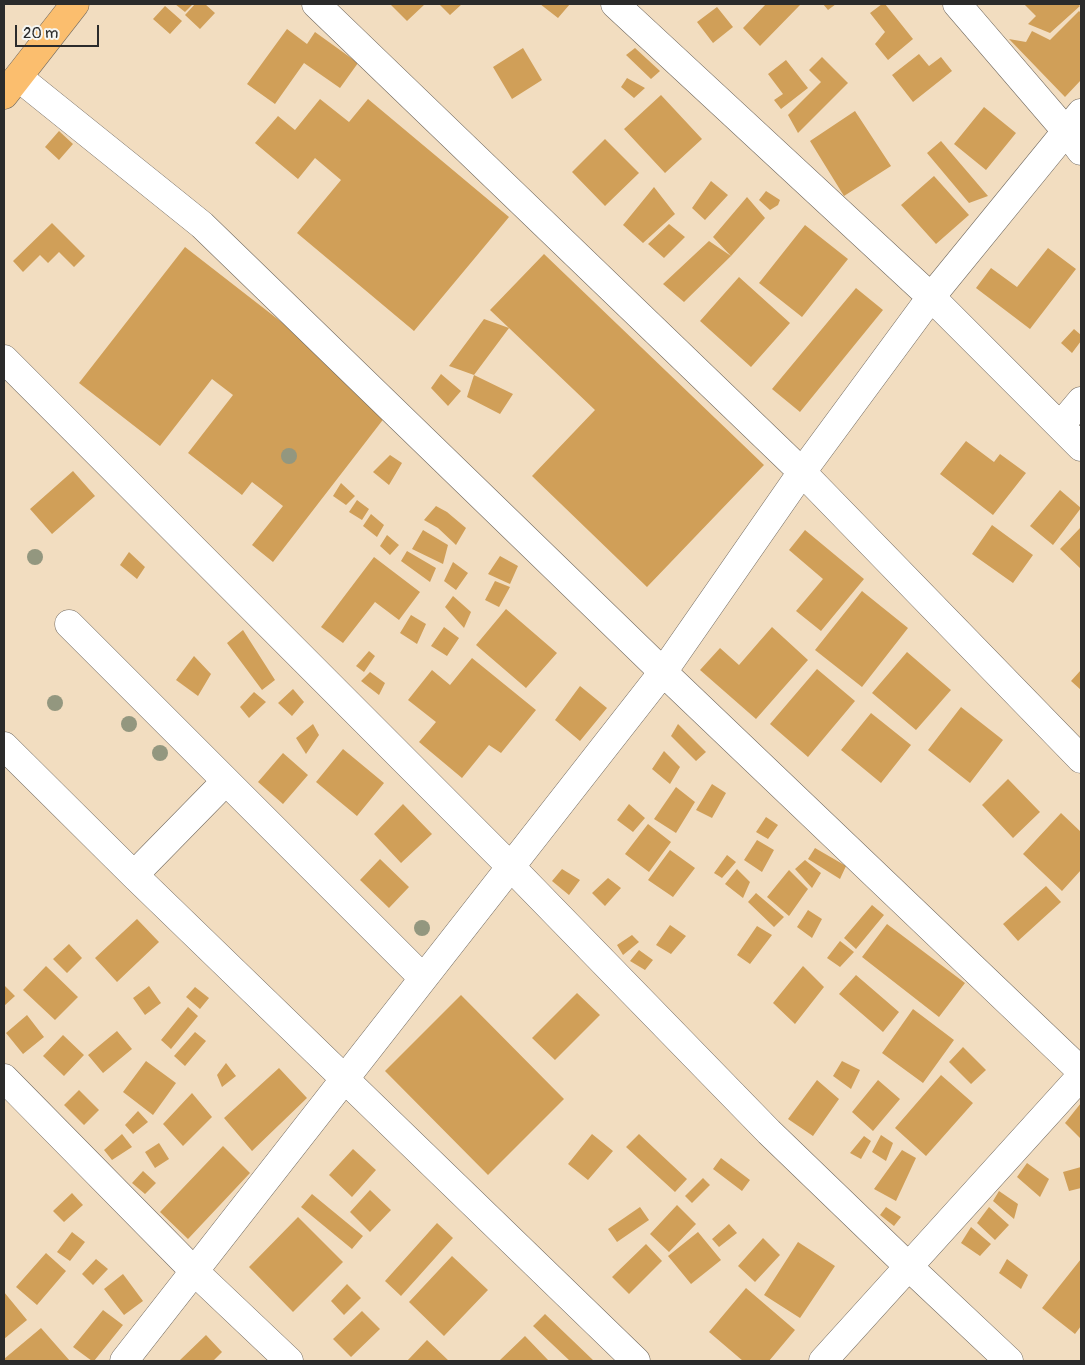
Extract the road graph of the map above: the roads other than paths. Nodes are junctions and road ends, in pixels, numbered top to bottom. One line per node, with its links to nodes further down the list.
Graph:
1 (75, 4): 5 (highway)
2 (316, 4): 12 (street)
3 (614, 4): 7 (street)
4 (957, 4): 6 (street)
5 (11, 86): 14 (street)
6 (1076, 132): 7 (street)
7 (930, 297): 10 (street); 12 (street)
8 (4, 358): 18 (street)
9 (1081, 402): 10 (street)
10 (1060, 426): 11 (street)
11 (1081, 447)
12 (802, 472): 14 (street); 16 (street)
13 (69, 624): 17 (street)
14 (663, 672): 18 (street); 21 (street)
15 (4, 746): 19 (street)
16 (1081, 759)
17 (226, 781): 19 (street); 20 (street)
18 (510, 867): 20 (street); 25 (street)
19 (134, 875): 24 (street)
20 (423, 978): 24 (street)
21 (1081, 1070)
22 (1081, 1076): 25 (street)
23 (4, 1078): 26 (street)
24 (344, 1079): 26 (street); 29 (street)
25 (909, 1267): 30 (street); 31 (street)
26 (194, 1271): 27 (street); 28 (street)
27 (124, 1361)
28 (288, 1361)
29 (636, 1361)
30 (823, 1361)
31 (1009, 1361)

